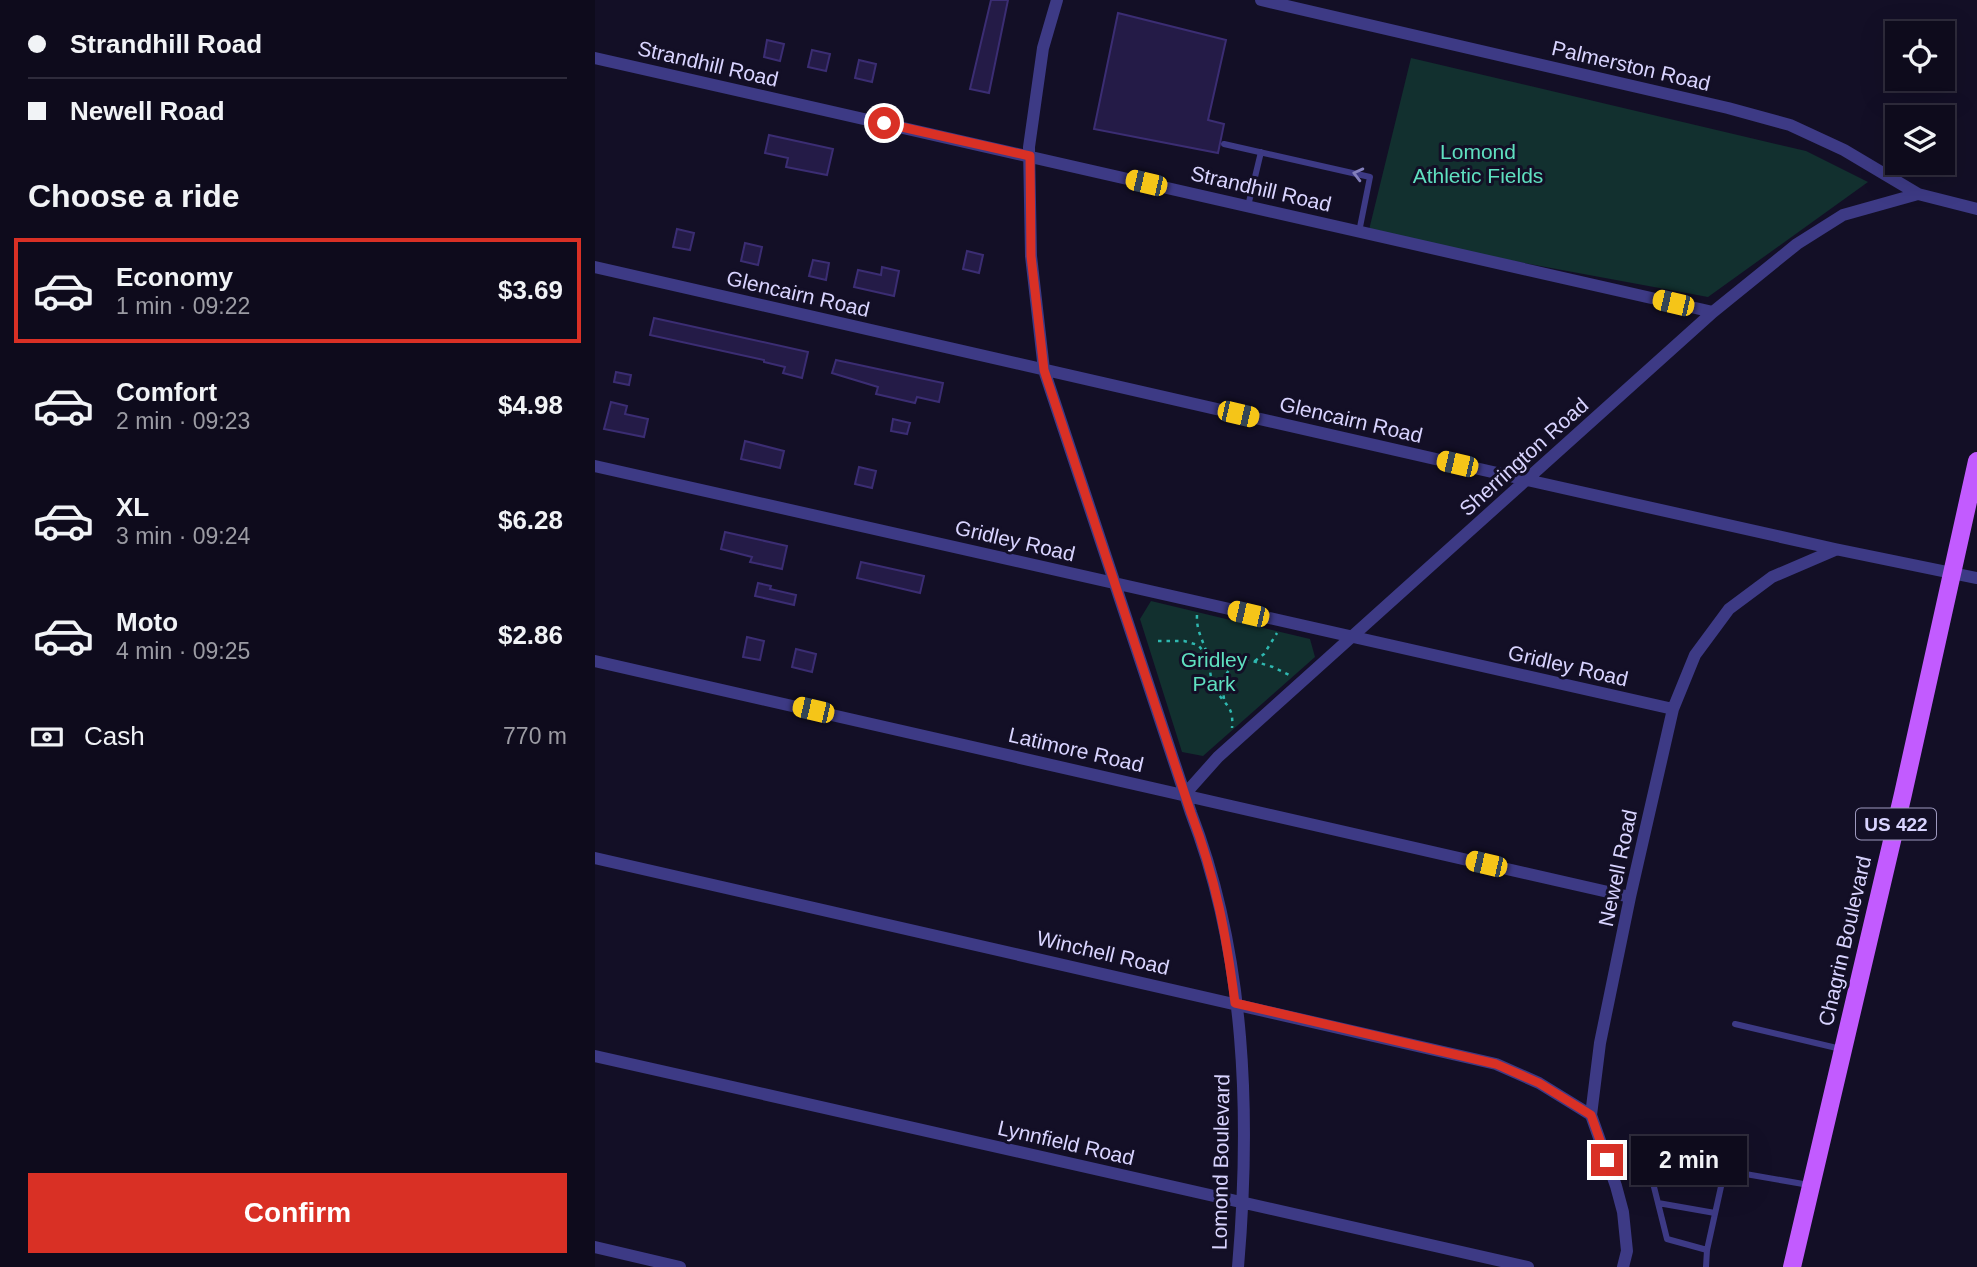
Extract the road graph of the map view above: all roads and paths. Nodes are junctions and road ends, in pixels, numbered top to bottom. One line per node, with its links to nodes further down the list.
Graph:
1 (1057, 0): 6 (street, Lomond Boulevard)
2 (1262, 0): 7 (street, Palmerston Road)
3 (595, 58): 6 (street, Strandhill Road)
4 (1224, 144): 5 (lane)
5 (1261, 152): 8 (lane); 10 (lane, one-way to 5)
6 (1030, 156): 8 (street, Strandhill Road); 13 (street, Lomond Boulevard)
7 (1918, 194): 9 (street, Palmerston Road); 12 (street, Sherrington Road)
8 (1248, 206): 10 (street, Strandhill Road)
9 (1977, 209)
10 (1359, 232): 12 (street, Strandhill Road)
11 (595, 267): 13 (street, Glencairn Road)
12 (1713, 312): 16 (street, Sherrington Road)
13 (1044, 370): 16 (street, Glencairn Road); 20 (street, Lomond Boulevard)
14 (1977, 461): 18 (main road, Chagrin Boulevard / US 422)
15 (595, 466): 20 (street, Gridley Road)
16 (1527, 480): 17 (street, Glencairn Road); 23 (street, Sherrington Road)
17 (1835, 549): 18 (street, Glencairn Road); 31 (street, Newell Road)
18 (1953, 572): 19 (street, Glencairn Road); 38 (main road, Chagrin Boulevard / US 422)
19 (1977, 578)
20 (1114, 583): 23 (street, Gridley Road); 33 (street, Lomond Boulevard)
21 (1197, 615): 25 (path)
22 (1277, 633): 28 (path)
23 (1352, 637): 31 (street, Gridley Road); 33 (street, Sherrington Road)
24 (1158, 641): 25 (path)
25 (1207, 654): 27 (path); 30 (path)
26 (595, 661): 33 (street, Latimore Road)
27 (1237, 661): 28 (path); 30 (path)
28 (1255, 662): 29 (path)
29 (1291, 676)
30 (1224, 699): 32 (path)
31 (1673, 709): 35 (street, Newell Road)
32 (1232, 728)
33 (1185, 794): 35 (street, Latimore Road); 36 (street, Lomond Boulevard)
34 (595, 858): 36 (street, Winchell Road)
35 (1630, 897): 40 (street, Newell Road)
36 (1235, 1003): 40 (street, Winchell Road); 43 (street, Lomond Boulevard)
37 (1735, 1024): 38 (lane)
38 (1843, 1049): 42 (main road, Chagrin Boulevard / US 422)
39 (595, 1056): 43 (street, Lynnfield Road)
40 (1591, 1115): 51 (street, Newell Road)
41 (1724, 1173): 42 (lane); 44 (lane); 45 (lane)
42 (1811, 1186): 53 (main road, Chagrin Boulevard / US 422)
43 (1243, 1203): 49 (street, Lomond Boulevard); 50 (street, Lynnfield Road)
44 (1658, 1203): 45 (lane); 47 (lane)
45 (1715, 1213): 47 (lane)
46 (595, 1247): 48 (street)
47 (1707, 1250): 52 (lane)
48 (680, 1267)
49 (1238, 1267)
50 (1528, 1267)
51 (1623, 1267)
52 (1706, 1267)
53 (1792, 1267)

